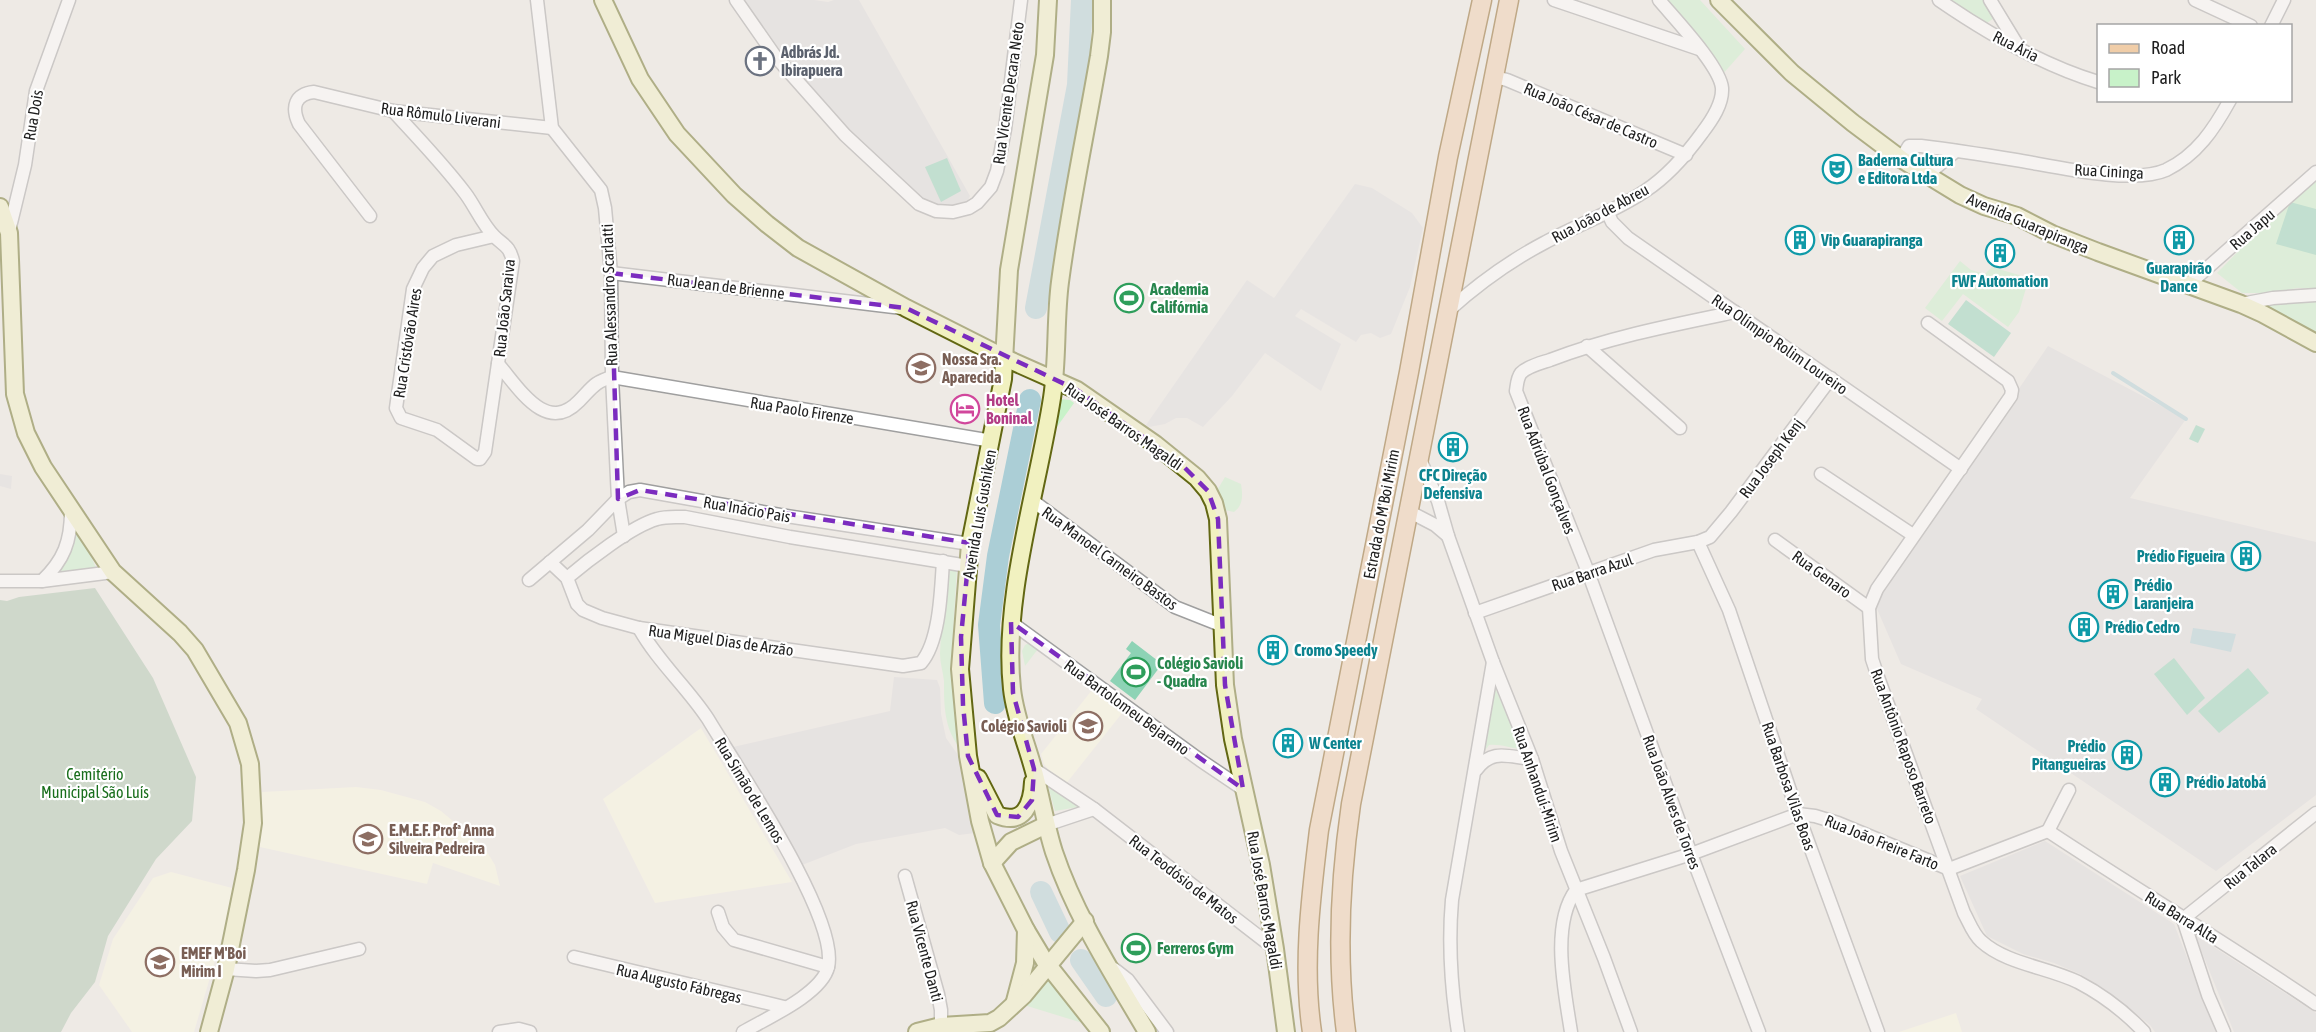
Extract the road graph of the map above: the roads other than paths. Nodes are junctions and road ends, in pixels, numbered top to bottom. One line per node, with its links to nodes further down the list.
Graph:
1 (69, 0): 34 (street, Rua Dois)
2 (537, 0): 25 (street)
3 (603, 0): 38 (main road, Rua José Barros Magaldi)
4 (736, 0): 5 (street, Rua Vicente Decara Neto)
5 (1021, 0)
6 (1048, 0): 48 (main road, Avenida Luis Gushiken)
7 (1102, 0): 52 (main road)
8 (1482, 0): 56 (main road, Estrada do M'Boi Mirim)
9 (1509, 0): 21 (main road, Estrada do M'Boi Mirim)
10 (1554, 0): 20 (street)
11 (1659, 0): 20 (street, Rua João de Abreu)
12 (1719, 0): 28 (main road, Avenida Guarapiranga)
13 (1938, 0): 19 (street, Rua Ária)
14 (1990, 0): 19 (street)
15 (2195, 0): 17 (street)
16 (2284, 0): 18 (street)
17 (2247, 24)
18 (2272, 24)
19 (2019, 47): 22 (street, Rua Ária)
20 (1700, 50): 27 (street, Rua João de Abreu)
21 (1495, 77): 27 (street, Rua João César de Castro); 43 (main road, Estrada do M'Boi Mirim)
22 (2097, 82)
23 (2229, 102): 26 (street, Rua Cininga)
24 (393, 111): 25 (street, Rua Rômulo Liverani); 33 (street, Rua Rômulo Liverani); 35 (street, Rua João Saraiva)
25 (552, 128): 36 (street, Rua Alessandro Scarlatti)
26 (1956, 151): 28 (street, Rua Cininga); 30 (street)
27 (1686, 155): 32 (street, Rua João de Abreu)
28 (1901, 159): 30 (main road, Avenida Guarapiranga)
29 (2316, 172): 37 (street, Rua Japu)
30 (1927, 175): 37 (main road, Avenida Guarapiranga)
31 (0, 207): 34 (main road)
32 (1607, 211): 43 (street, Rua João de Abreu); 44 (street, Rua Olímpio Rolim Loureiro)
33 (370, 216)
34 (9, 232): 61 (main road)
35 (494, 236): 49 (street, Rua João Saraiva); 49 (street, Rua Cristóvão Aires)
36 (611, 273): 40 (street, Rua Jean de Brienne); 50 (street, Rua Alessandro Scarlatti)
37 (2188, 285): 41 (main road, Avenida Guarapiranga)
38 (868, 288): 40 (street); 42 (main road, Rua José Barros Magaldi)
39 (2316, 296): 41 (street)
40 (841, 301): 42 (street, Rua Jean de Brienne)
41 (2241, 304): 46 (main road, Avenida Guarapiranga)
42 (906, 308): 48 (main road, Rua José Barros Magaldi)
43 (1447, 312): 55 (main road, Estrada do M'Boi Mirim)
44 (1734, 312): 47 (street, Rua Adrúbal Gonçalves); 51 (street, Rua Olímpio Rolim Loureiro)
45 (1928, 323): 57 (street, Rua Antônio Raposo Barreto)
46 (2316, 343)
47 (1587, 346): 53 (street); 73 (street, Rua Adrúbal Gonçalves)
48 (1005, 358): 52 (main road, Rua José Barros Magaldi); 54 (main road, Avenida Luis Gushiken)
49 (498, 364): 50 (street, Rua João Saraiva)
50 (612, 377): 54 (street, Rua Paolo Firenze); 59 (street, Rua Alessandro Scarlatti)
51 (1831, 378): 57 (street, Rua Olímpio Rolim Loureiro); 66 (street, Rua Joseph Kenj)
52 (1054, 379): 60 (main road); 81 (main road, Rua José Barros Magaldi)
53 (1680, 428)
54 (992, 441): 68 (main road, Avenida Luis Gushiken)
55 (1419, 456): 62 (main road, Estrada do M'Boi Mirim); 65 (street, Rua Anhanduí-Mirim)
56 (1390, 466): 62 (main road); 124 (main road, Estrada do M'Boi Mirim)
57 (1961, 469): 63 (street, Rua Antônio Raposo Barreto)
58 (1821, 474): 63 (street)
59 (618, 499): 64 (street, Rua Alessandro Scarlatti); 68 (street, Rua Inácio Pais); 70 (street, Rua Inácio Pais)
60 (1033, 501): 80 (main road); 81 (street, Rua Manoel Carneiro Bastos)
61 (71, 511): 72 (main road); 77 (street)
62 (1408, 511): 65 (street); 125 (main road, Estrada do M'Boi Mirim)
63 (1913, 535): 78 (street, Rua Antônio Raposo Barreto)
64 (624, 536): 69 (street, Rua Inácio Pais); 74 (street, Rua Inácio Pais)
65 (1448, 536): 79 (street, Rua Anhanduí-Mirim)
66 (1704, 540): 73 (street, Rua Barra Azul); 92 (street, Rua Barbosa Vilas Boas)
67 (1775, 540): 78 (street, Rua Genaro)
68 (970, 544): 71 (main road, Avenida Luis Gushiken)
69 (943, 561): 71 (street, Rua Inácio Pais); 82 (street, Rua Miguel Dias de Arzão)
70 (550, 562): 74 (street, Rua Miguel Dias de Arzão); 75 (street, Rua Inácio Pais)
71 (968, 566): 84 (main road, Avenida Luis Gushiken)
72 (113, 572): 77 (street); 110 (main road)
73 (1588, 572): 79 (street, Rua Barra Azul); 95 (street, Rua João Alves de Torres)
74 (567, 578): 82 (street, Rua Miguel Dias de Arzão)
75 (529, 580)
76 (0, 581): 77 (street)
77 (42, 581)
78 (1869, 608): 97 (street, Rua Antônio Raposo Barreto)
79 (1475, 613): 83 (street, Rua Anhanduí-Mirim)
80 (1012, 623): 86 (main road); 88 (street, Rua Bartolomeu Bejarano)
81 (1223, 626): 88 (main road, Rua José Barros Magaldi)
82 (639, 628): 109 (street, Rua Simão de Lemos)
83 (1493, 663): 85 (street, Rua Anhanduí-Mirim); 87 (street)
84 (968, 756): 86 (main road); 96 (main road, Avenida Luis Gushiken)
85 (1532, 759): 87 (street); 99 (street, Rua Anhanduí-Mirim)
86 (1034, 769): 90 (street, Rua Teodósio de Matos); 93 (main road)
87 (1475, 771): 126 (street)
88 (1243, 789): 105 (main road, Rua José Barros Magaldi)
89 (2069, 790): 94 (street)
90 (1094, 809): 93 (street); 105 (street, Rua Teodósio de Matos)
91 (2316, 813): 101 (street, Rua Talara)
92 (1798, 814): 95 (street); 97 (street, Rua João Freire Farto); 130 (street, Rua Barbosa Vilas Boas)
93 (1046, 825): 96 (main road); 102 (main road)
94 (2048, 831): 97 (street, Rua João Freire Farto); 101 (street, Rua Barra Alta)
95 (1691, 854): 99 (street); 129 (street, Rua João Alves de Torres)
96 (992, 863): 103 (main road, Avenida Luis Gushiken)
97 (1949, 869): 131 (street, Rua Antônio Raposo Barreto)
98 (905, 876): 114 (street, Rua Vicente Danti)
99 (1576, 890): 127 (street); 128 (street, Rua Anhanduí-Mirim)
100 (718, 912): 109 (street)
101 (2183, 919): 111 (street, Rua Barra Alta); 132 (street)
102 (1085, 921): 107 (main road); 108 (main road)
103 (1026, 930): 108 (main road, Avenida Luis Gushiken); 113 (main road)
104 (359, 949): 110 (street)
105 (1275, 949): 123 (main road, Rua José Barros Magaldi)
106 (574, 957): 112 (street, Rua Augusto Fábregas)
107 (1107, 963): 121 (main road); 122 (street)
108 (1049, 966): 113 (main road); 120 (main road, Avenida Luis Gushiken)
109 (828, 967): 112 (street)
110 (226, 969): 115 (main road)
111 (2316, 1004)
112 (784, 1007): 118 (street)
113 (1013, 1007): 114 (main road)
114 (941, 1026): 119 (main road)
115 (209, 1032)
116 (499, 1032): 117 (street)
117 (530, 1032)
118 (743, 1032)
119 (917, 1032)
120 (1101, 1032)
121 (1147, 1032)
122 (1167, 1032)
123 (1286, 1032)
124 (1312, 1032)
125 (1346, 1032)
126 (1458, 1032)
127 (1570, 1032)
128 (1631, 1032)
129 (1759, 1032)
130 (1878, 1032)
131 (2144, 1032)
132 (2224, 1032)

